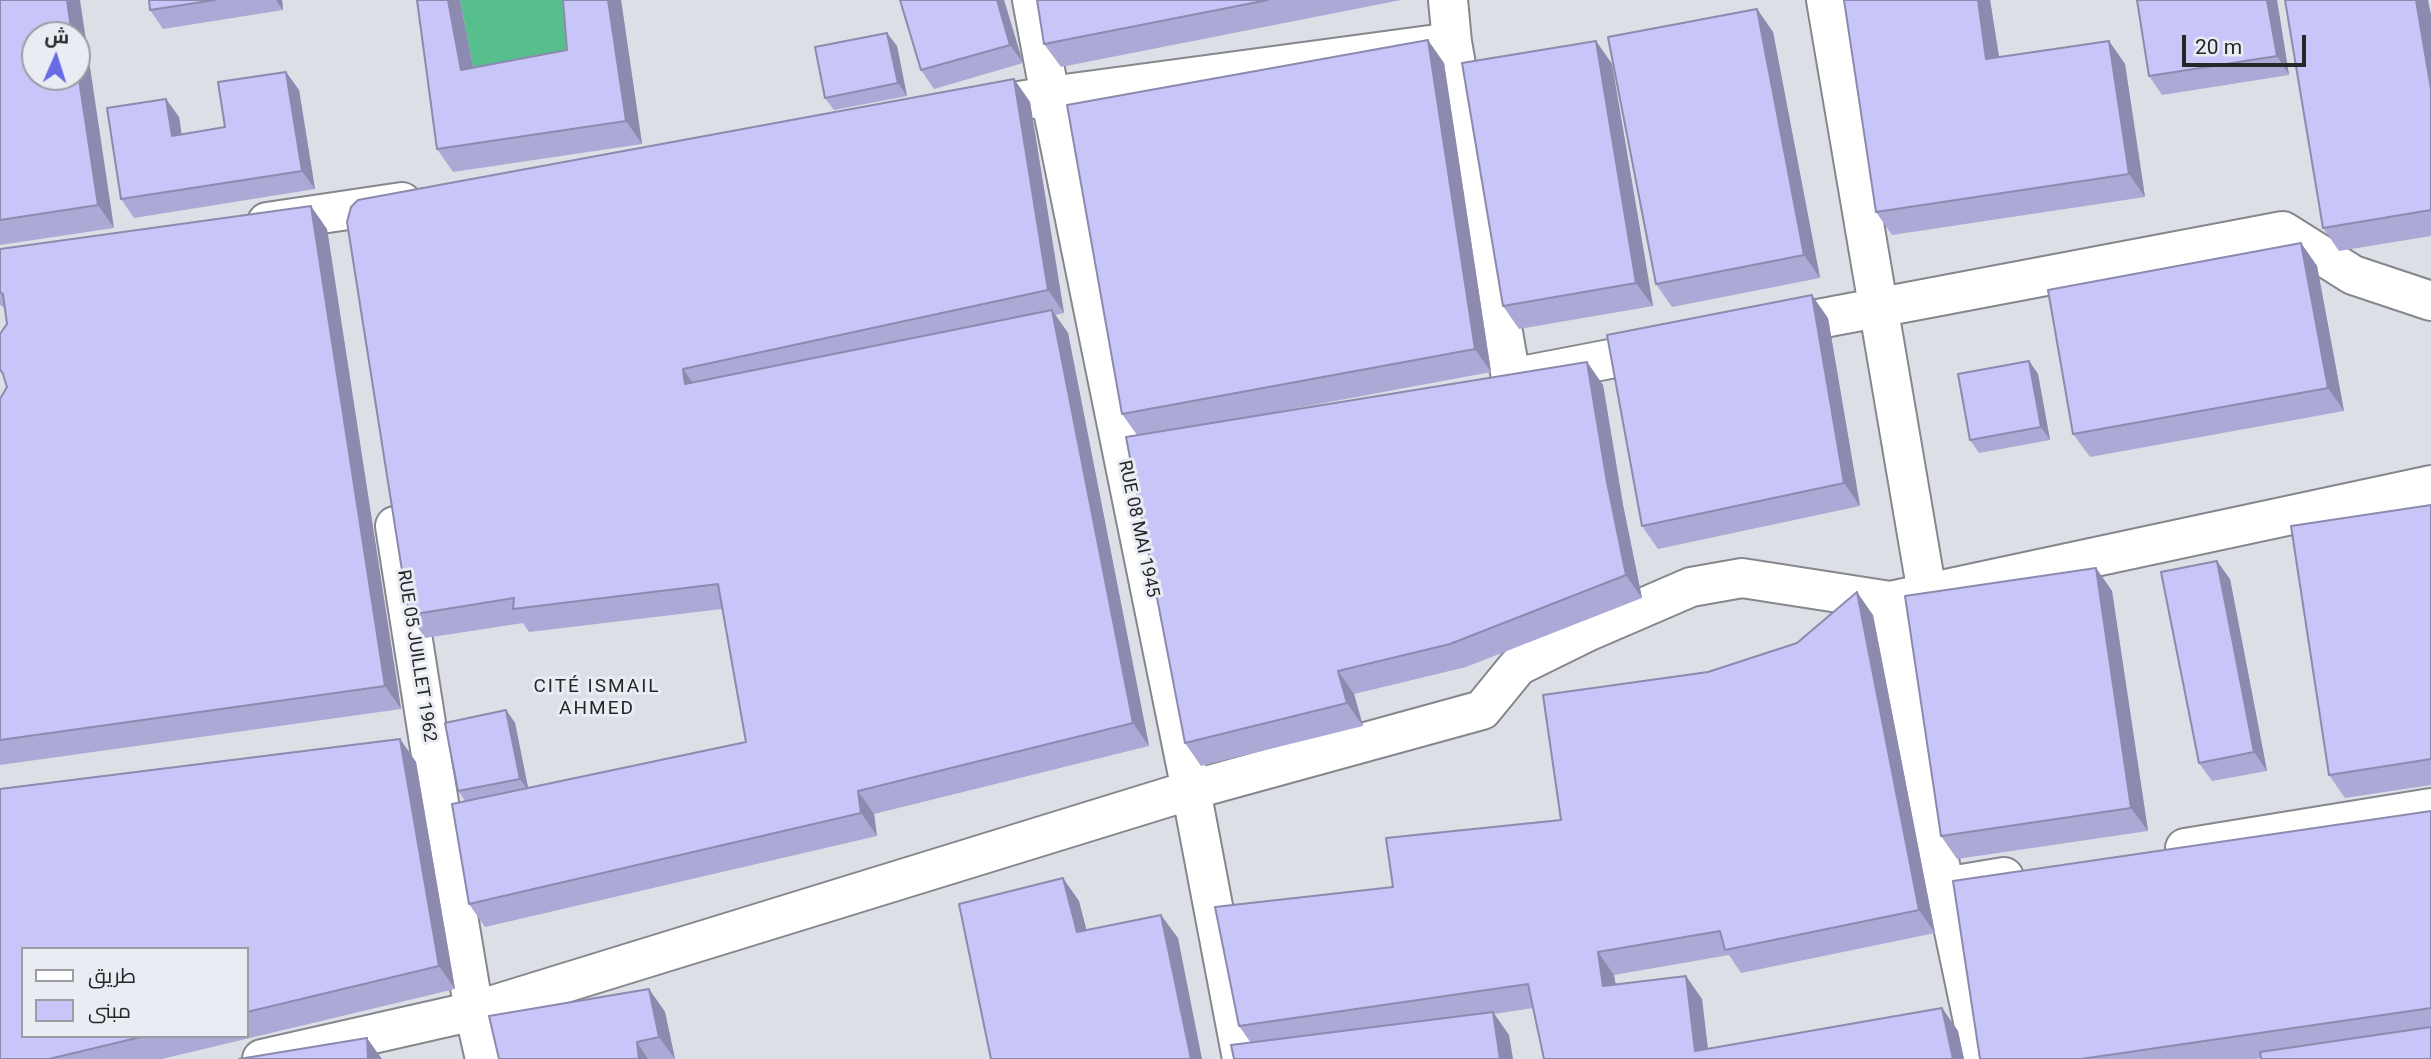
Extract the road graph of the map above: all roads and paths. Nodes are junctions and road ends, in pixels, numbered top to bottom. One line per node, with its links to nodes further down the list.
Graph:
1 (1032, 0): 5 (street, RUE 08 MAI 1945)
2 (1448, 0): 4 (street)
3 (1826, 0): 10 (street)
4 (1452, 42): 5 (street); 13 (street)
5 (1050, 96): 6 (street); 19 (street, RUE 08 MAI 1945)
6 (939, 114)
7 (429, 197): 8 (street)
8 (235, 226)
9 (2431, 301): 10 (street)
10 (1877, 308): 11 (street); 17 (street)
11 (1742, 334)
12 (1701, 342): 13 (street)
13 (1511, 378): 14 (street)
14 (1471, 385)
15 (2431, 485): 17 (street)
16 (390, 494): 24 (street, RUE 05 JUILLET 1962)
17 (1927, 593): 18 (street)
18 (1890, 601): 19 (street); 23 (street)
19 (1192, 790): 24 (street); 28 (street, RUE 08 MAI 1945)
20 (2431, 808): 21 (street)
21 (2147, 854)
22 (2039, 871): 23 (street)
23 (1944, 887): 29 (street)
24 (474, 1011): 25 (street); 26 (street); 27 (street, RUE 05 JUILLET 1962)
25 (262, 1059)
26 (458, 1059)
27 (485, 1059)
28 (1242, 1059)
29 (1981, 1059)

